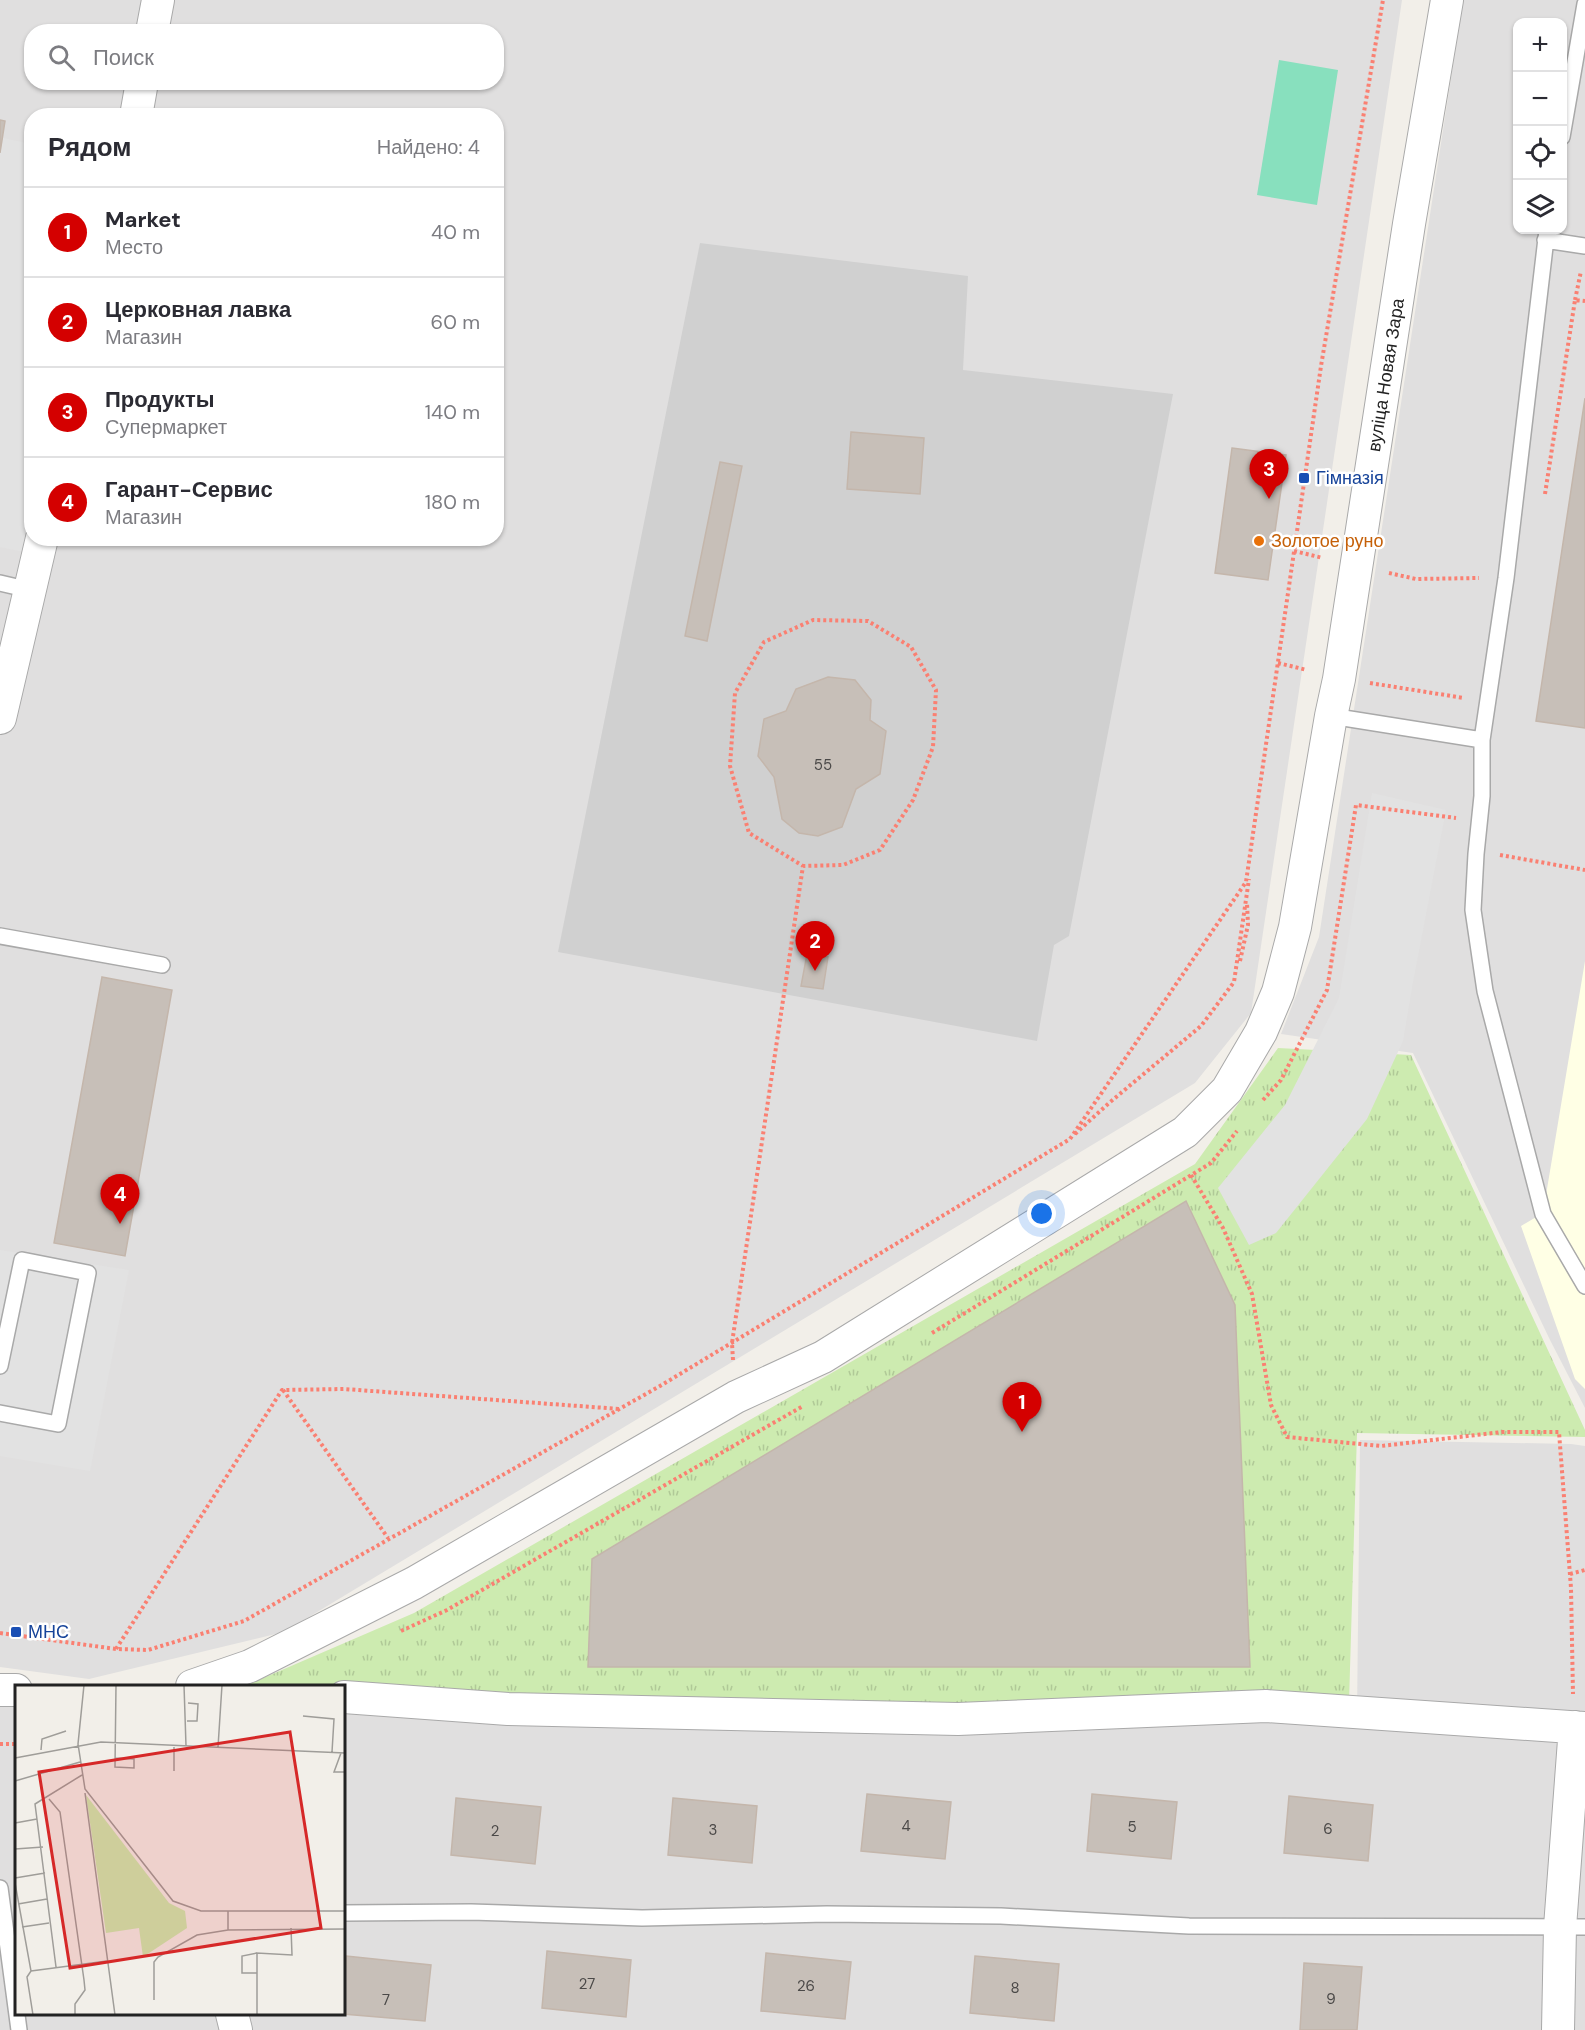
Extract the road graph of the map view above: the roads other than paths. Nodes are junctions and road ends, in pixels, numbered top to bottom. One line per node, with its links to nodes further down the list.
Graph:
1 (158, 0): 4 (street)
2 (1447, 0): 12 (street, вуліца Новая Зара)
3 (1585, 4): 7 (lane)
4 (154, 24)
5 (141, 90): 6 (street)
6 (137, 108)
7 (1565, 126)
8 (1546, 235): 9 (lane); 14 (lane)
9 (1584, 254)
10 (38, 546): 11 (street)
11 (15, 586): 13 (street)
12 (1331, 716): 14 (lane); 20 (street, вуліца Новая Зара)
13 (0, 718)
14 (1482, 740): 17 (lane)
15 (0, 936): 16 (lane)
16 (162, 964)
17 (1585, 1286)
18 (0, 1366): 19 (lane)
19 (0, 1413)
20 (195, 1685)
21 (345, 1697): 22 (street)
22 (1580, 1727): 25 (street)
23 (0, 1888): 26 (lane)
24 (345, 1914): 25 (lane)
25 (1572, 1927): 31 (street)
26 (15, 2000)
27 (17, 2015): 29 (lane)
28 (232, 2015): 30 (street)
29 (19, 2030)
30 (236, 2030)
31 (1558, 2030)

